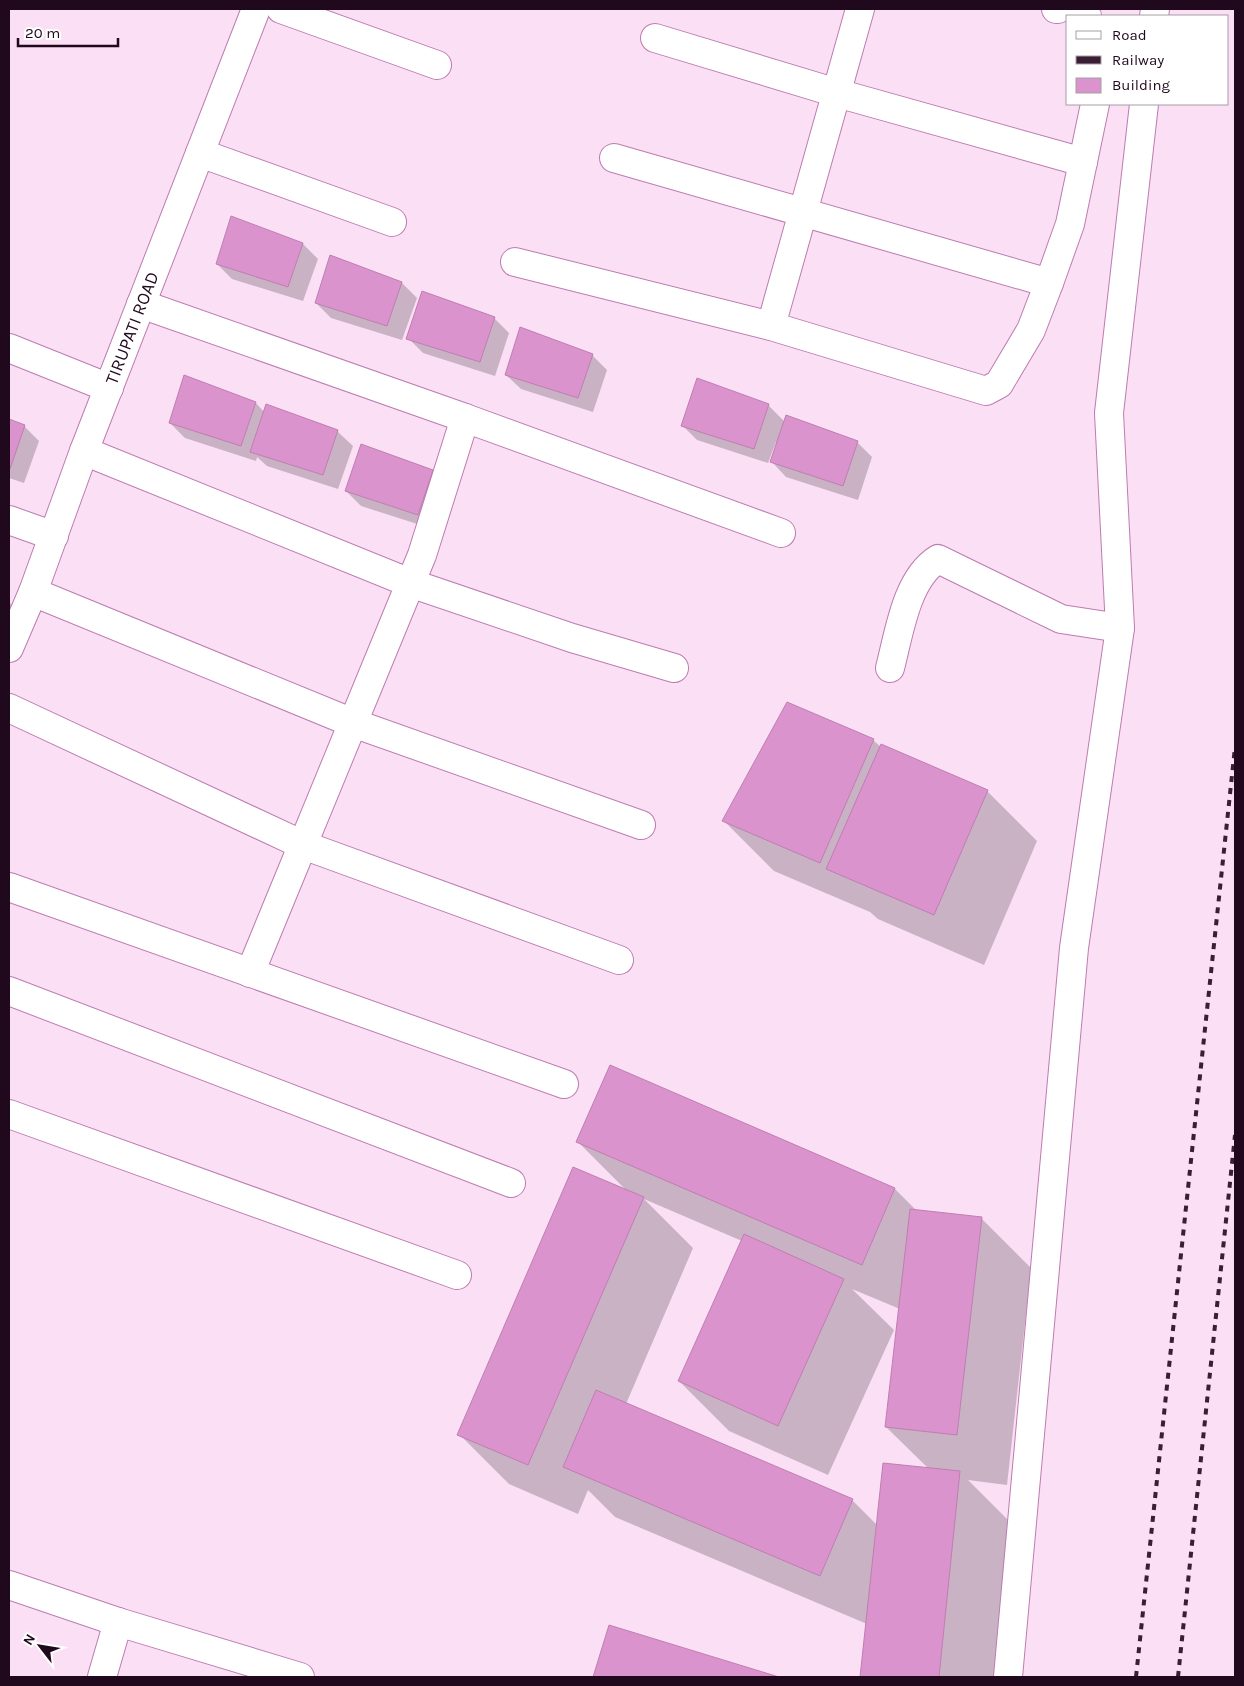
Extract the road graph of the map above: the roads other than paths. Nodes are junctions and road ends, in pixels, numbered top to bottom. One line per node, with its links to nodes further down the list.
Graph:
1 (256, 9): 9 (street, TIRUPATI ROAD)
2 (281, 9): 5 (street)
3 (860, 9): 6 (street)
4 (655, 38): 6 (street)
5 (437, 66)
6 (836, 94): 11 (street); 12 (street)
7 (1095, 105): 11 (street)
8 (1144, 105): 27 (street)
9 (200, 153): 13 (street); 16 (street, TIRUPATI ROAD)
10 (614, 158): 12 (street)
11 (1083, 162): 15 (street)
12 (803, 212): 15 (street); 17 (street)
13 (392, 222)
14 (515, 262): 17 (street)
15 (1049, 283): 17 (street)
16 (141, 304): 19 (street, TIRUPATI ROAD); 20 (street)
17 (771, 326)
18 (9, 348): 19 (street)
19 (109, 388): 21 (street, TIRUPATI ROAD)
20 (465, 418): 23 (street); 25 (street)
21 (84, 452): 24 (street, TIRUPATI ROAD); 25 (street)
22 (9, 520): 24 (street)
23 (781, 533)
24 (54, 536): 26 (street, TIRUPATI ROAD)
25 (410, 583): 29 (street); 32 (street)
26 (34, 592): 28 (street, TIRUPATI ROAD); 32 (street)
27 (1120, 628): 30 (street); 47 (street)
28 (9, 648)
29 (674, 668)
30 (890, 668)
31 (9, 708): 34 (street)
32 (352, 723): 33 (street); 34 (street)
33 (641, 825)
34 (303, 845): 36 (street); 37 (street)
35 (9, 887): 37 (street)
36 (619, 960)
37 (250, 972): 39 (street)
38 (9, 991): 41 (street)
39 (564, 1084)
40 (9, 1114): 42 (street)
41 (511, 1182)
42 (457, 1275)
43 (9, 1584): 44 (street)
44 (118, 1622): 45 (street); 46 (street)
45 (102, 1677)
46 (300, 1677)
47 (1008, 1677)

